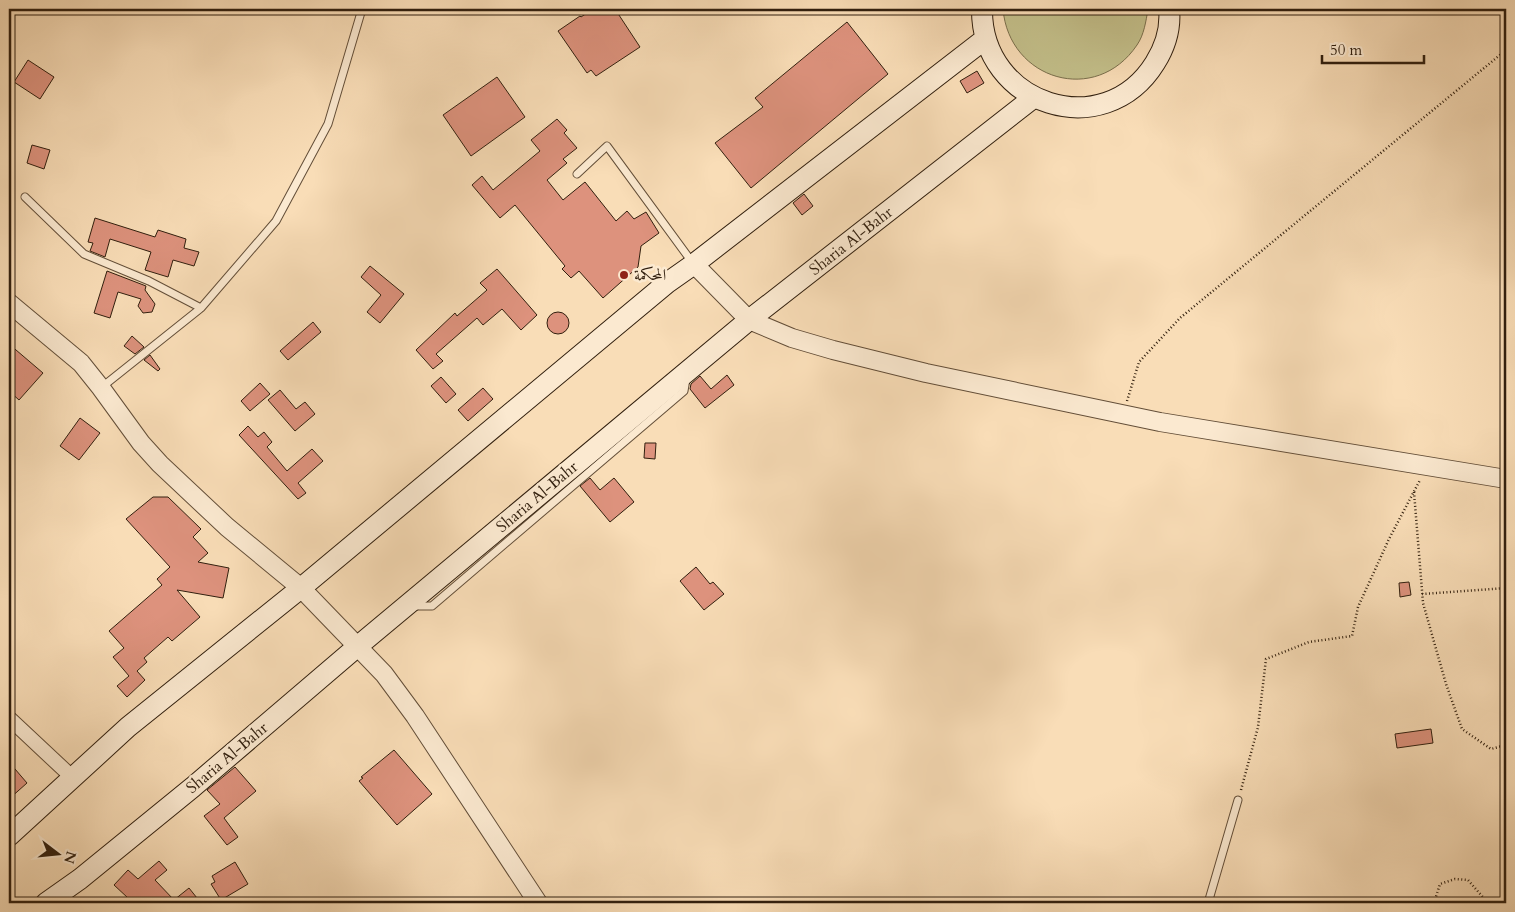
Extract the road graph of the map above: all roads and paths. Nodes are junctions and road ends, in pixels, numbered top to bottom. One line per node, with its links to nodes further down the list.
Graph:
1 (362, 9): 11 (lane)
2 (982, 9): 4 (main road)
3 (1169, 9): 6 (main road)
4 (985, 39): 6 (main road); 9 (main road)
5 (1506, 50): 14 (path)
6 (1033, 98): 12 (main road, Sharia Al-Bahr)
7 (577, 174): 9 (lane)
8 (25, 197): 11 (lane)
9 (694, 264): 12 (street); 18 (main road)
10 (9, 303): 13 (street)
11 (201, 308): 13 (lane)
12 (749, 320): 14 (street); 21 (main road, Sharia Al-Bahr)
13 (101, 388): 18 (street)
14 (1123, 414): 15 (street)
15 (1428, 466): 16 (street); 17 (path)
16 (1506, 479)
17 (1414, 491): 20 (path); 25 (path)
18 (301, 588): 21 (street); 24 (main road)
19 (1506, 588): 20 (path)
20 (1422, 594): 23 (path)
21 (358, 646): 27 (main road, Sharia Al-Bahr); 28 (street)
22 (9, 718): 24 (street)
23 (1506, 745)
24 (73, 778): 26 (main road)
25 (1238, 800): 29 (lane)
26 (9, 836)
27 (46, 903)
28 (538, 903)
29 (1208, 903)
30 (1434, 903): 31 (path)
31 (1488, 903)

